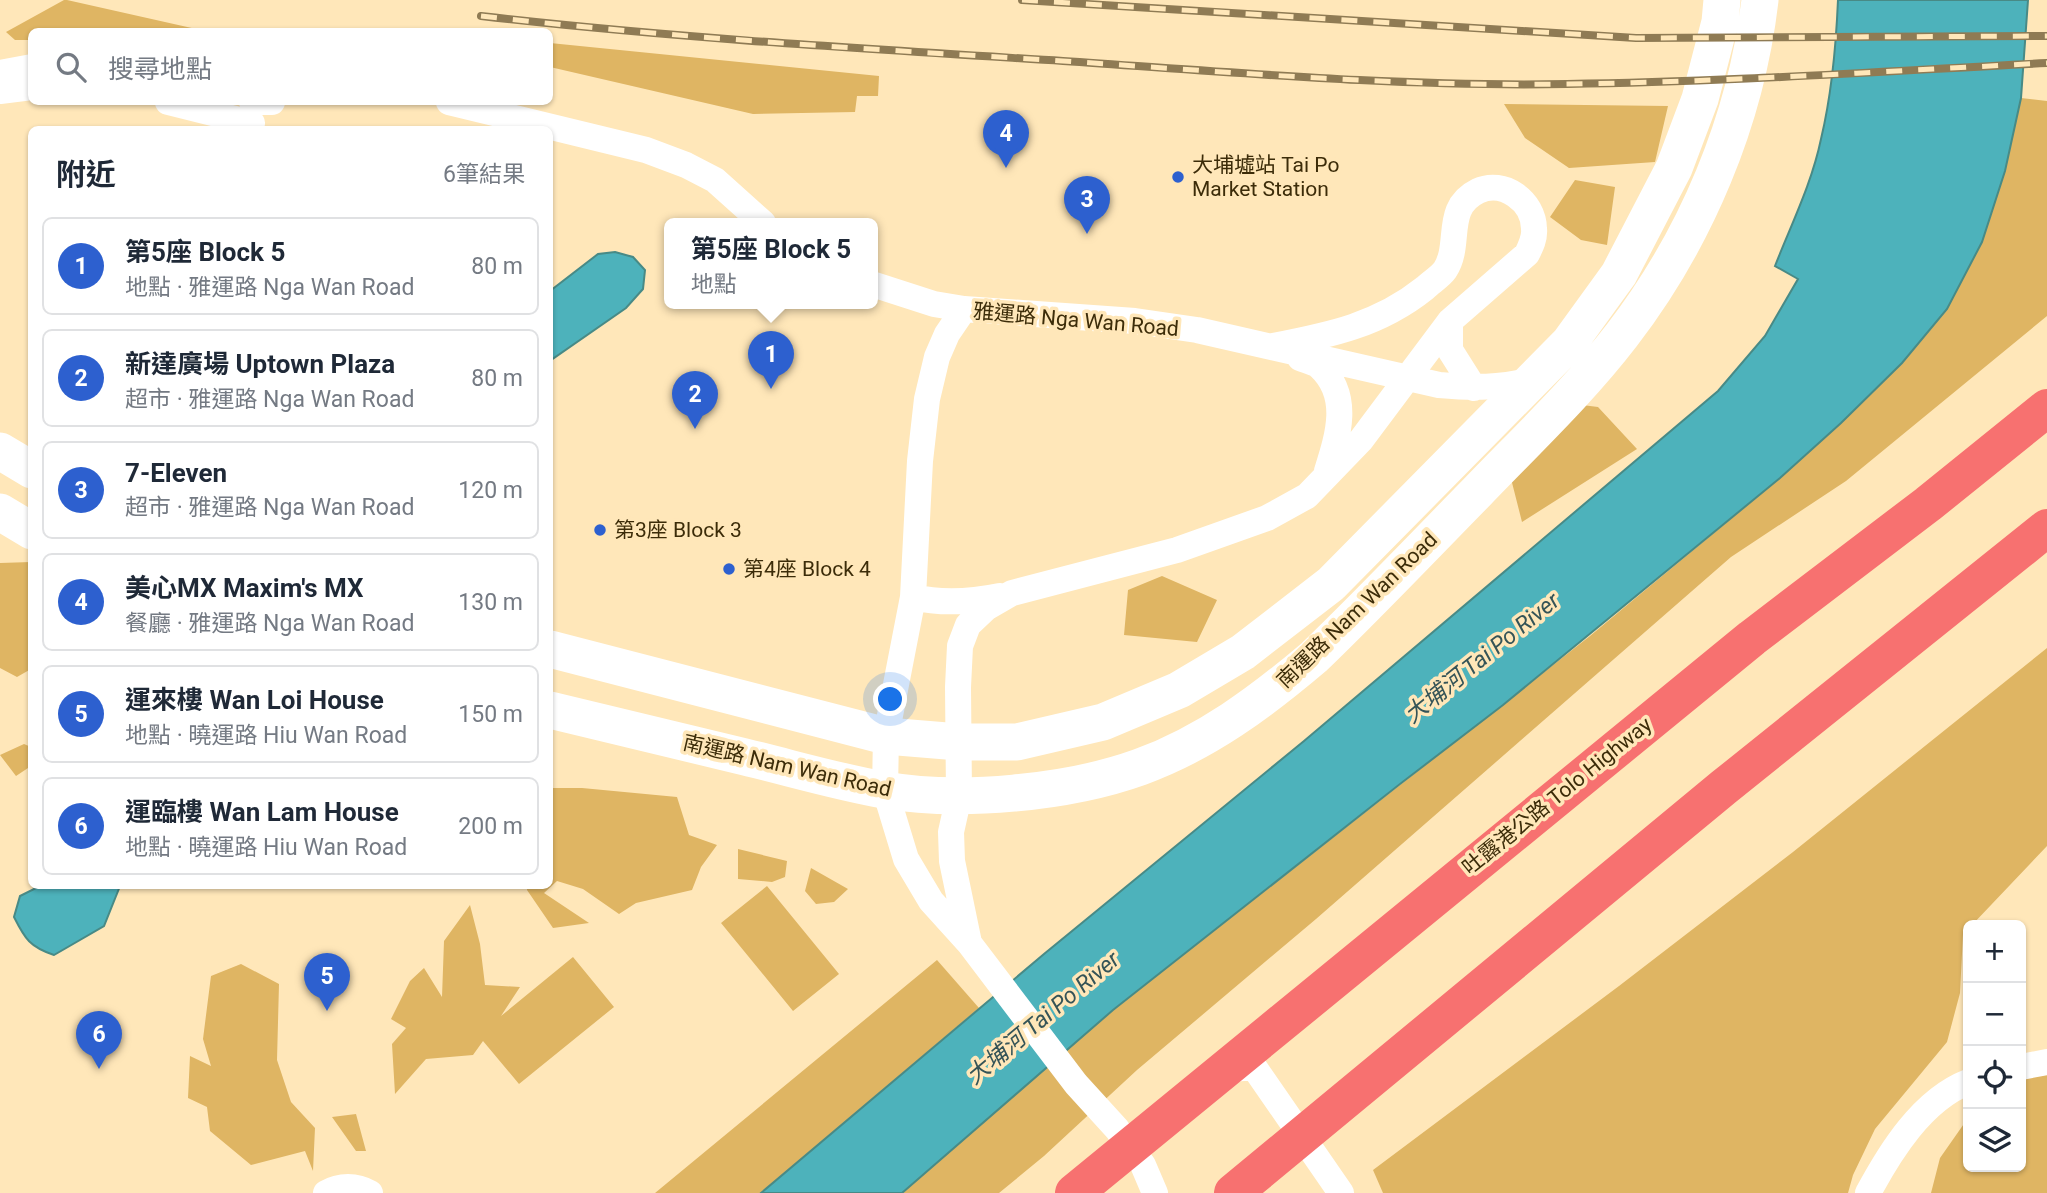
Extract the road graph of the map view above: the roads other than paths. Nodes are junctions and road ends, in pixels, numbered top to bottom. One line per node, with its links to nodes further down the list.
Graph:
1 (1722, 0): 18 (main road, 南運路 Nam Wan Road)
2 (1760, 0): 34 (main road, 南運路 Nam Wan Road)
3 (28, 68): 4 (street)
4 (0, 73)
5 (28, 88): 6 (street)
6 (0, 91)
7 (193, 105): 9 (street)
8 (461, 105): 10 (street)
9 (252, 112)
10 (548, 126)
11 (553, 127): 12 (street)
12 (757, 218)
13 (878, 286): 14 (street)
14 (964, 309): 16 (street, 雅運路 Nga Wan Road); 28 (street, 雅運路 Nga Wan Road)
15 (1450, 321): 16 (street, 雅運路 Nga Wan Road); 17 (street, 雅運路 Nga Wan Road); 19 (street)
16 (1273, 346): 17 (street, 雅運路 Nga Wan Road); 23 (street, 雅運路 Nga Wan Road)
17 (1405, 378): 19 (street, 雅運路 Nga Wan Road); 23 (street, 雅運路 Nga Wan Road)
18 (1534, 379): 19 (street, 雅運路 Nga Wan Road); 32 (main road, 南運路 Nam Wan Road)
19 (1474, 388)
20 (2047, 408): 42 (highway, 吐露港公路 Tolo Highway)
21 (0, 451): 22 (main road)
22 (28, 468)
23 (1325, 479): 27 (street, 雅運路 Nga Wan Road)
24 (0, 512): 26 (main road)
25 (2047, 528): 44 (highway)
26 (28, 529)
27 (1012, 593): 28 (street, 雅運路 Nga Wan Road); 32 (street, 雅運路 Nga Wan Road)
28 (913, 597): 31 (street, 雅運路 Nga Wan Road)
29 (553, 650): 31 (main road, 南運路 Nam Wan Road)
30 (553, 711): 33 (main road, 南運路 Nam Wan Road)
31 (886, 736): 32 (main road, 南運路 Nam Wan Road); 33 (street, 雅運路 Nga Wan Road)
32 (958, 742): 34 (street, 雅運路 Nga Wan Road)
33 (885, 790): 34 (main road, 南運路 Nam Wan Road); 35 (street, 雅運路 Nga Wan Road)
34 (960, 796): 35 (street, 雅運路 Nga Wan Road)
35 (969, 943): 39 (street, 雅運路 Nga Wan Road)
36 (2047, 1062): 37 (street)
37 (2026, 1066)
38 (1963, 1085): 46 (street)
39 (1117, 1129): 43 (street, 雅運路 Nga Wan Road); 45 (street)
40 (326, 1193): 41 (street)
41 (370, 1193)
42 (1074, 1193)
43 (1155, 1193)
44 (1233, 1193)
45 (1341, 1193)
46 (1868, 1193)

